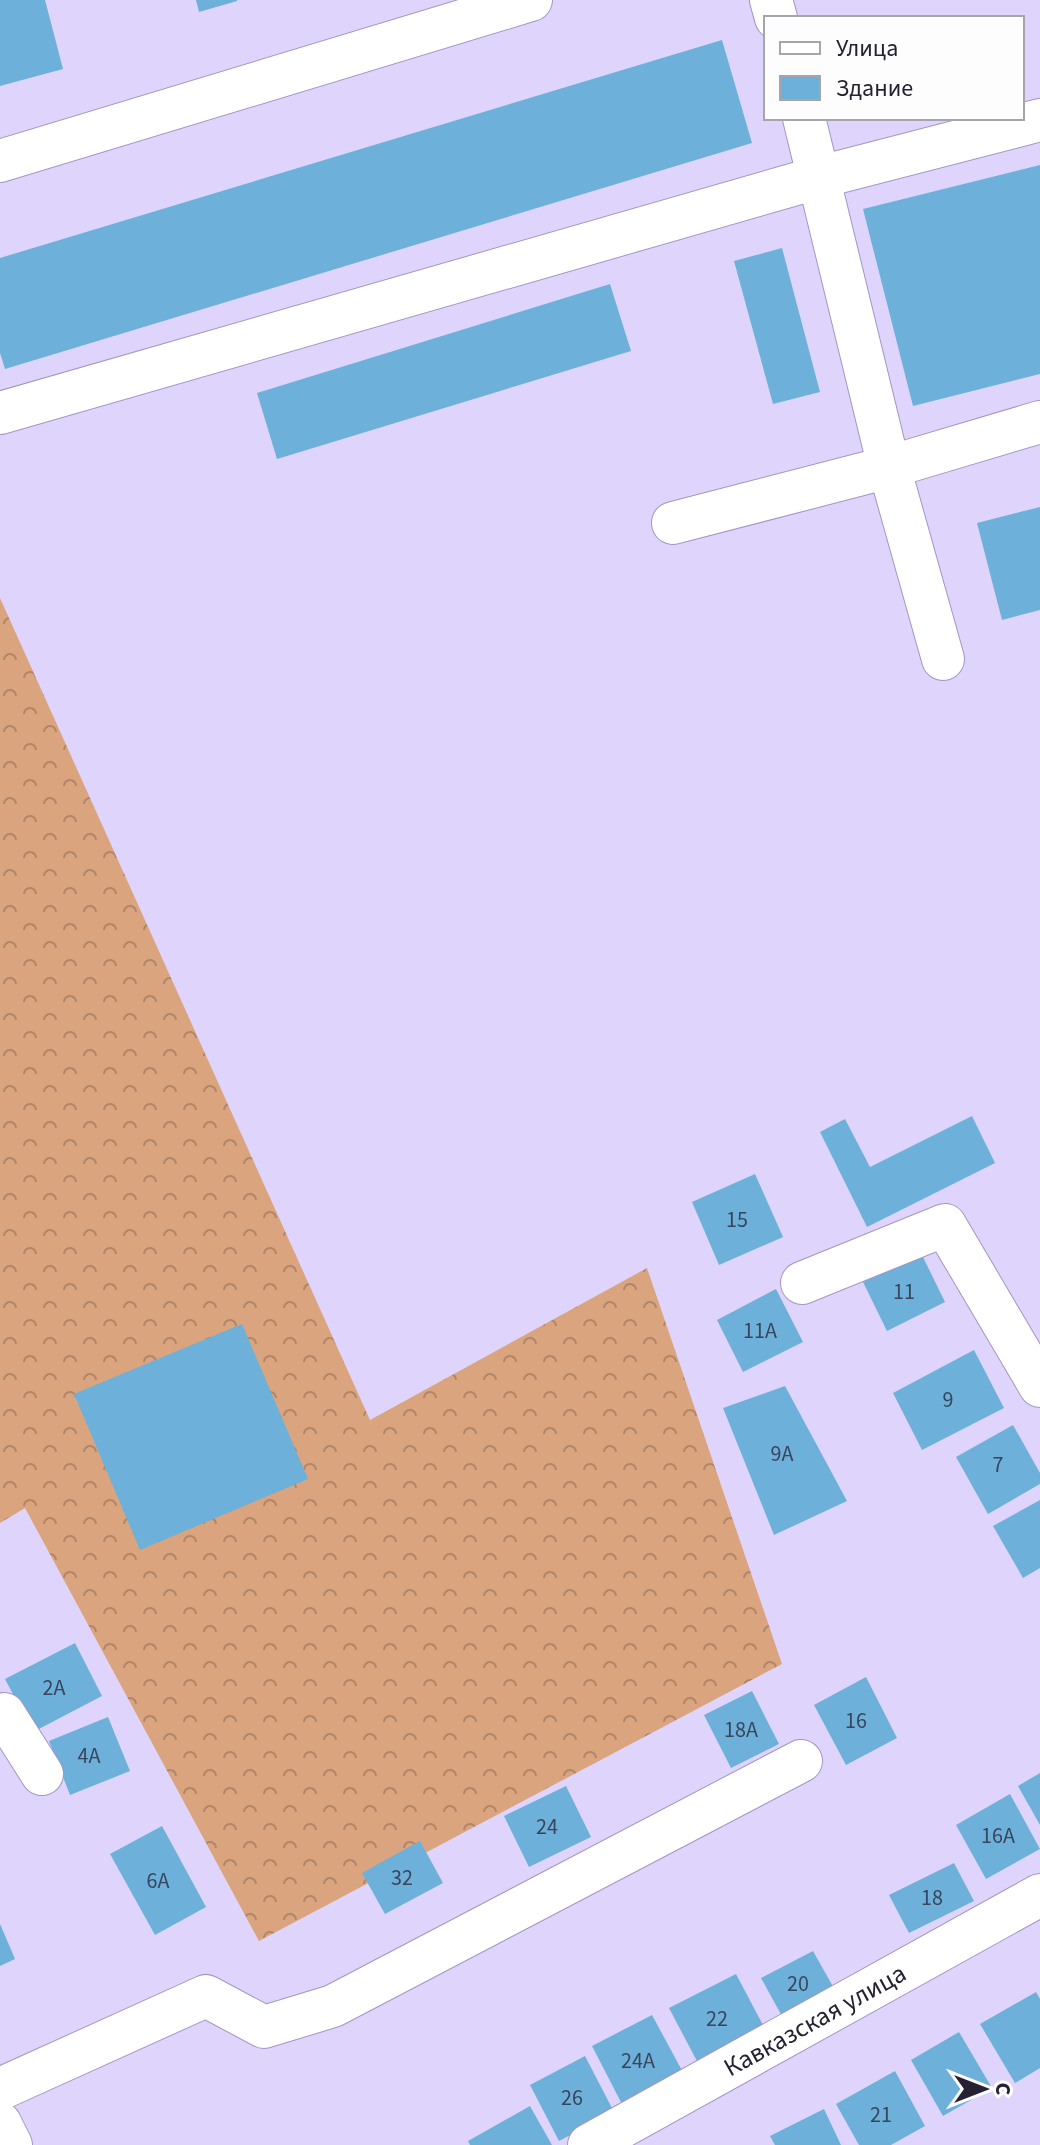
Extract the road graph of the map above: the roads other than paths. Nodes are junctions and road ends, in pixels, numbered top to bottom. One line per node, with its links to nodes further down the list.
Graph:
1 (531, 0): 4 (street)
2 (805, 120): 5 (street)
3 (1040, 120): 5 (street)
4 (0, 161)
5 (820, 177): 6 (street); 8 (street)
6 (0, 413)
7 (1040, 422): 8 (street)
8 (889, 467): 9 (street); 10 (street)
9 (673, 523)
10 (943, 659)
11 (802, 1283): 12 (street)
12 (1040, 1386)
13 (0, 1715): 15 (street)
14 (801, 1761): 17 (street)
15 (42, 1774)
16 (1040, 1895): 20 (street, Кавказская улица)
17 (0, 2089)
18 (0, 2123): 19 (street)
19 (11, 2145)
20 (589, 2145)

